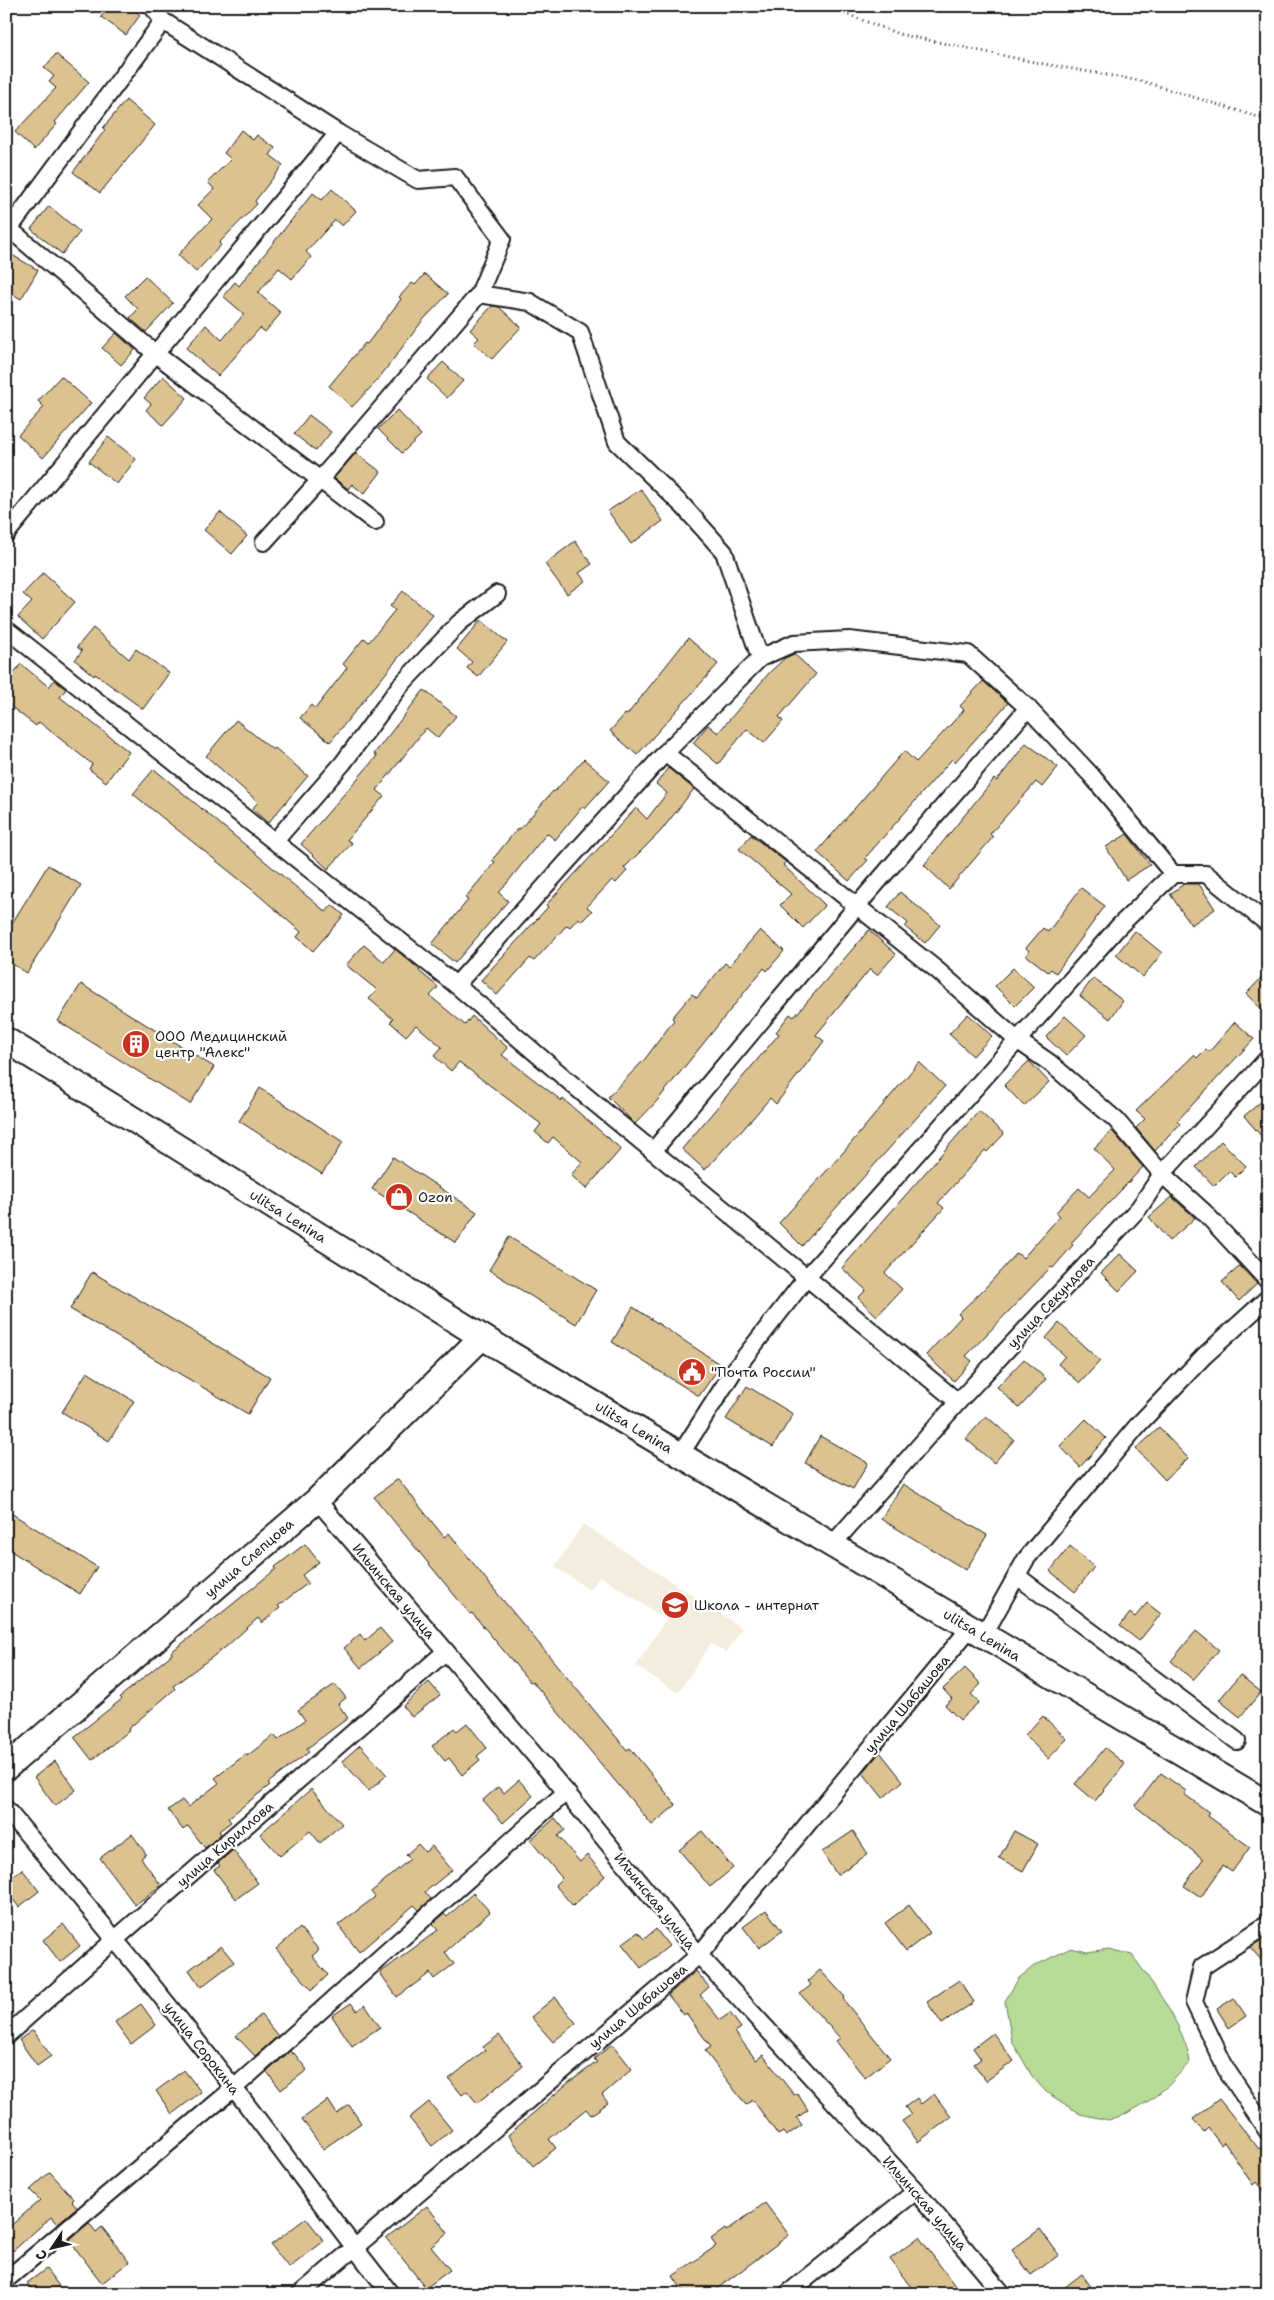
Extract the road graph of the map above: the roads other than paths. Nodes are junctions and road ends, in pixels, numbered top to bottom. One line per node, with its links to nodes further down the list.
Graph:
1 (152, 6): 2 (street)
2 (163, 21): 3 (street); 4 (street)
3 (338, 132): 5 (street); 6 (street)
4 (7, 229): 6 (street)
5 (479, 294): 7 (street); 13 (street)
6 (156, 354): 7 (street); 9 (street)
7 (319, 482): 8 (street); 10 (street)
8 (375, 522)
9 (6, 534)
10 (264, 542)
11 (497, 594): 16 (street)
12 (6, 628): 16 (street)
13 (760, 658): 14 (street); 15 (street)
14 (1028, 708): 17 (street); 18 (street)
15 (665, 753): 18 (street); 20 (street)
16 (275, 840): 20 (street)
17 (1173, 874): 19 (street); 22 (street)
18 (856, 907): 22 (street); 24 (street)
19 (1268, 924)
20 (456, 985): 24 (street)
21 (6, 1040): 29 (main road, ulitsa Lenina)
22 (1017, 1040): 25 (street); 26 (street)
23 (1268, 1058): 25 (street, улица Секундова)
24 (653, 1151): 26 (street)
25 (1162, 1174): 27 (street); 30 (street, улица Секундова)
26 (807, 1278): 30 (street); 31 (street)
27 (1268, 1281)
28 (1268, 1298): 34 (street, улица Шабашова)
29 (482, 1337): 31 (main road, ulitsa Lenina); 32 (main road, улица Слепцова)
30 (958, 1402): 33 (street, улица Секундова)
31 (680, 1455): 33 (main road, ulitsa Lenina)
32 (317, 1500): 36 (street, Ильинская улица); 38 (main road, улица Слепцова)
33 (832, 1545): 35 (main road, ulitsa Lenina)
34 (1017, 1576): 35 (street, улица Шабашова); 37 (street)
35 (976, 1632): 40 (main road, ulitsa Lenina); 44 (street, улица Шабашова)
36 (445, 1652): 39 (street, Ильинская улица); 43 (street, улица Кириллова)
37 (1237, 1741)
38 (6, 1768)
39 (566, 1792): 44 (street, Ильинская улица); 46 (street)
40 (1268, 1804)
41 (6, 1809): 43 (street, улица Сорокина)
42 (1268, 1924): 47 (street)
43 (115, 1938): 45 (street, улица Кириллова); 46 (street, улица Сорокина)
44 (699, 1954): 48 (street, Ильинская улица); 49 (street, улица Шабашова)
45 (6, 2036)
46 (234, 2088): 49 (street, улица Сорокина); 50 (street)
47 (1268, 2132)
48 (916, 2191): 53 (street); 54 (street, Ильинская улица)
49 (353, 2247): 51 (street, улица Шабашова); 52 (street, улица Сорокина)
50 (6, 2280)
51 (300, 2294)
52 (391, 2294)
53 (787, 2294)
54 (1003, 2294)

